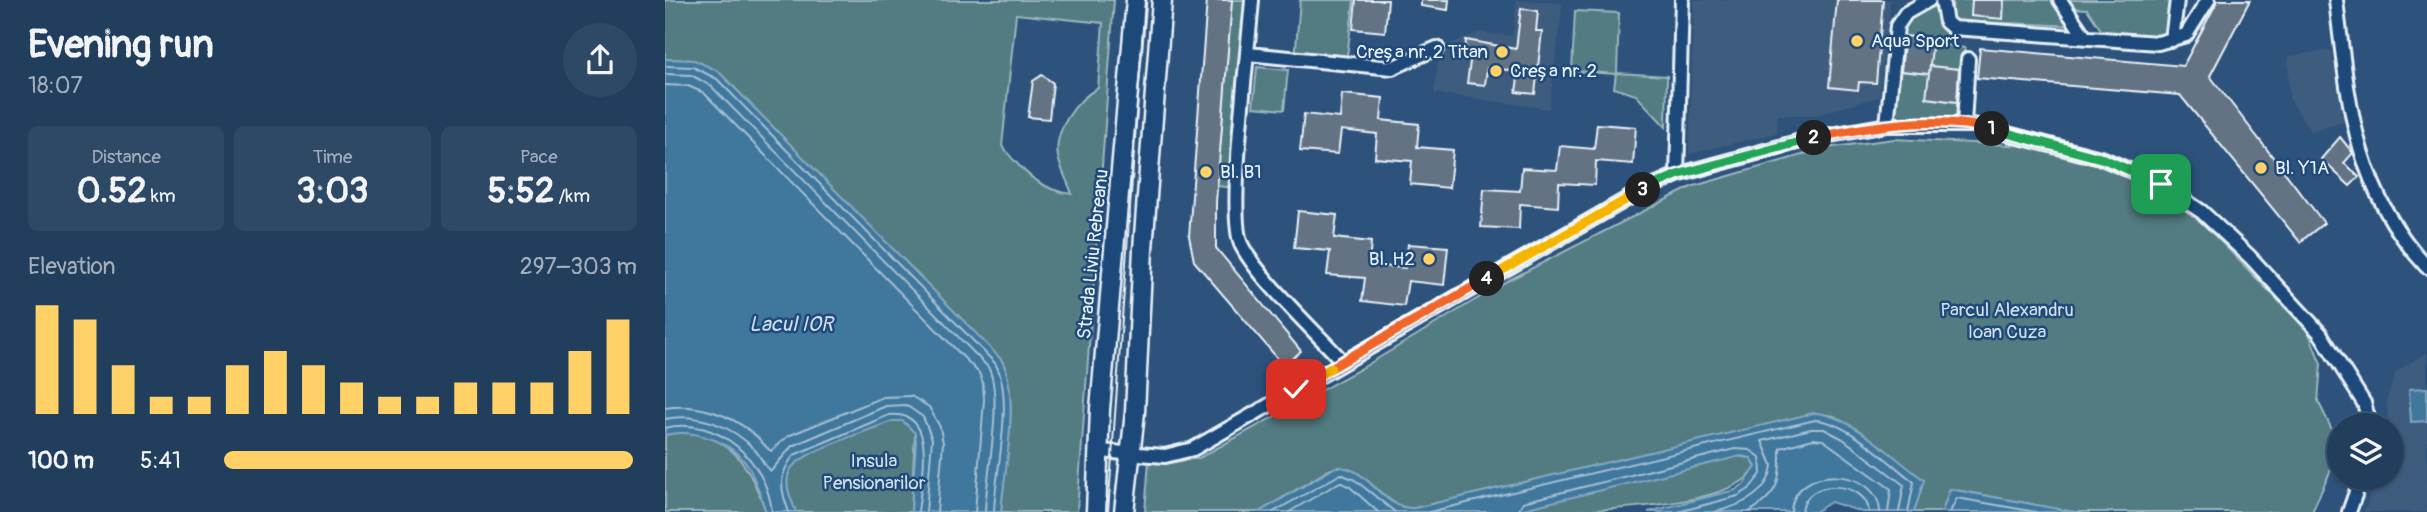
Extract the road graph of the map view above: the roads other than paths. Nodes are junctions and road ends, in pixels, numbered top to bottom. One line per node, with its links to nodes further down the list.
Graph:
1 (1136, 0): 22 (main road, Strada Liviu Rebreanu)
2 (1162, 0): 23 (main road)
3 (1252, 0): 14 (street)
4 (1682, 0): 18 (street)
5 (1929, 0): 17 (street)
6 (1942, 0): 11 (street)
7 (2060, 0): 11 (street)
8 (2177, 0): 12 (street)
9 (2208, 0): 12 (street)
10 (2336, 0): 19 (street)
11 (2085, 37): 12 (street)
12 (2172, 40)
13 (1437, 47): 14 (street)
14 (1248, 54): 20 (street)
15 (1968, 59): 16 (street)
16 (1964, 124): 17 (street); 21 (street)
17 (1887, 125): 18 (street)
18 (1677, 175): 20 (street)
19 (2427, 267)
20 (1342, 361): 23 (street)
21 (2367, 413)
22 (1098, 451): 23 (street); 25 (main road, Strada Liviu Rebreanu)
23 (1131, 454): 26 (main road)
24 (2357, 490): 27 (street)
25 (1095, 512)
26 (1124, 512)
27 (2349, 512)

